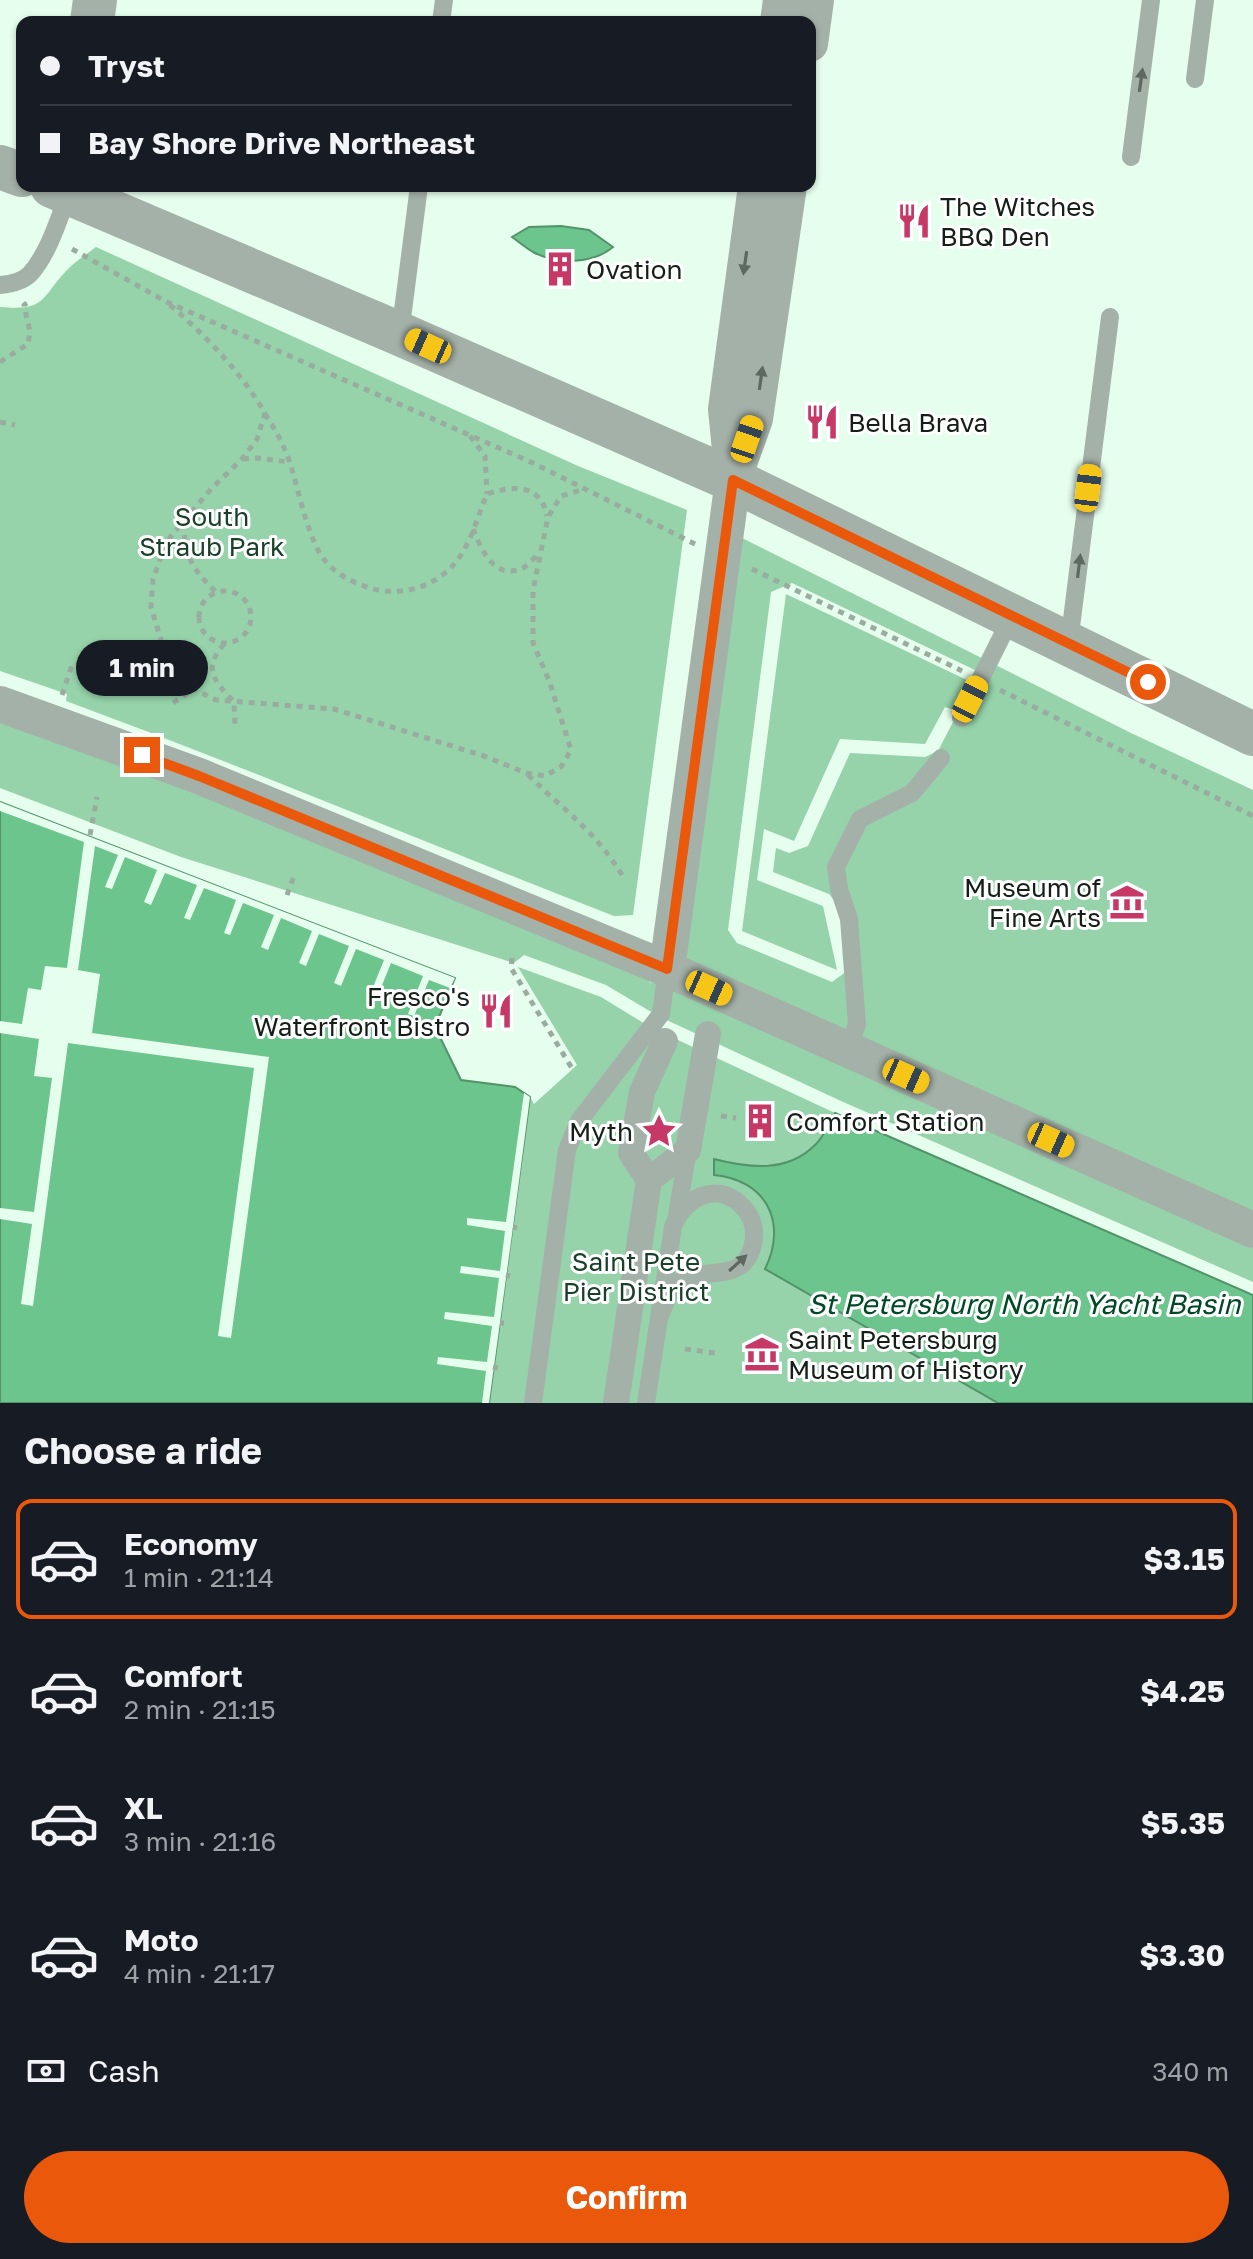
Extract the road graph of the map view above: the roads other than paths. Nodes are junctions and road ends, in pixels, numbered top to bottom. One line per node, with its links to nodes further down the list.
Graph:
1 (1151, 0): 4 (lane, one-way to 1)
2 (1205, 0): 3 (lane)
3 (1195, 79)
4 (1131, 157)
5 (62, 192): 10 (lane)
6 (72, 192): 12 (street)
7 (418, 192): 12 (lane)
8 (755, 192): 13 (street, one-way to 13)
9 (788, 192): 13 (street, one-way to 9)
10 (0, 285)
11 (1110, 317): 15 (lane, one-way to 11)
12 (400, 334): 13 (street)
13 (733, 480): 14 (street); 20 (street)
14 (1012, 616): 15 (street); 17 (lane)
15 (1069, 643): 18 (street)
16 (0, 704): 20 (street)
17 (961, 718)
18 (1253, 734)
19 (941, 758): 23 (lane)
20 (667, 969): 23 (street); 29 (lane)
21 (708, 1034): 24 (street)
22 (665, 1041): 25 (street)
23 (848, 1050): 27 (street)
24 (688, 1150): 25 (street); 26 (lane)
25 (649, 1180): 30 (street)
26 (677, 1215): 28 (lane); 28 (lane, one-way to 26)
27 (1253, 1230)
28 (659, 1318): 31 (lane)
29 (533, 1403)
30 (616, 1403)
31 (646, 1403)

